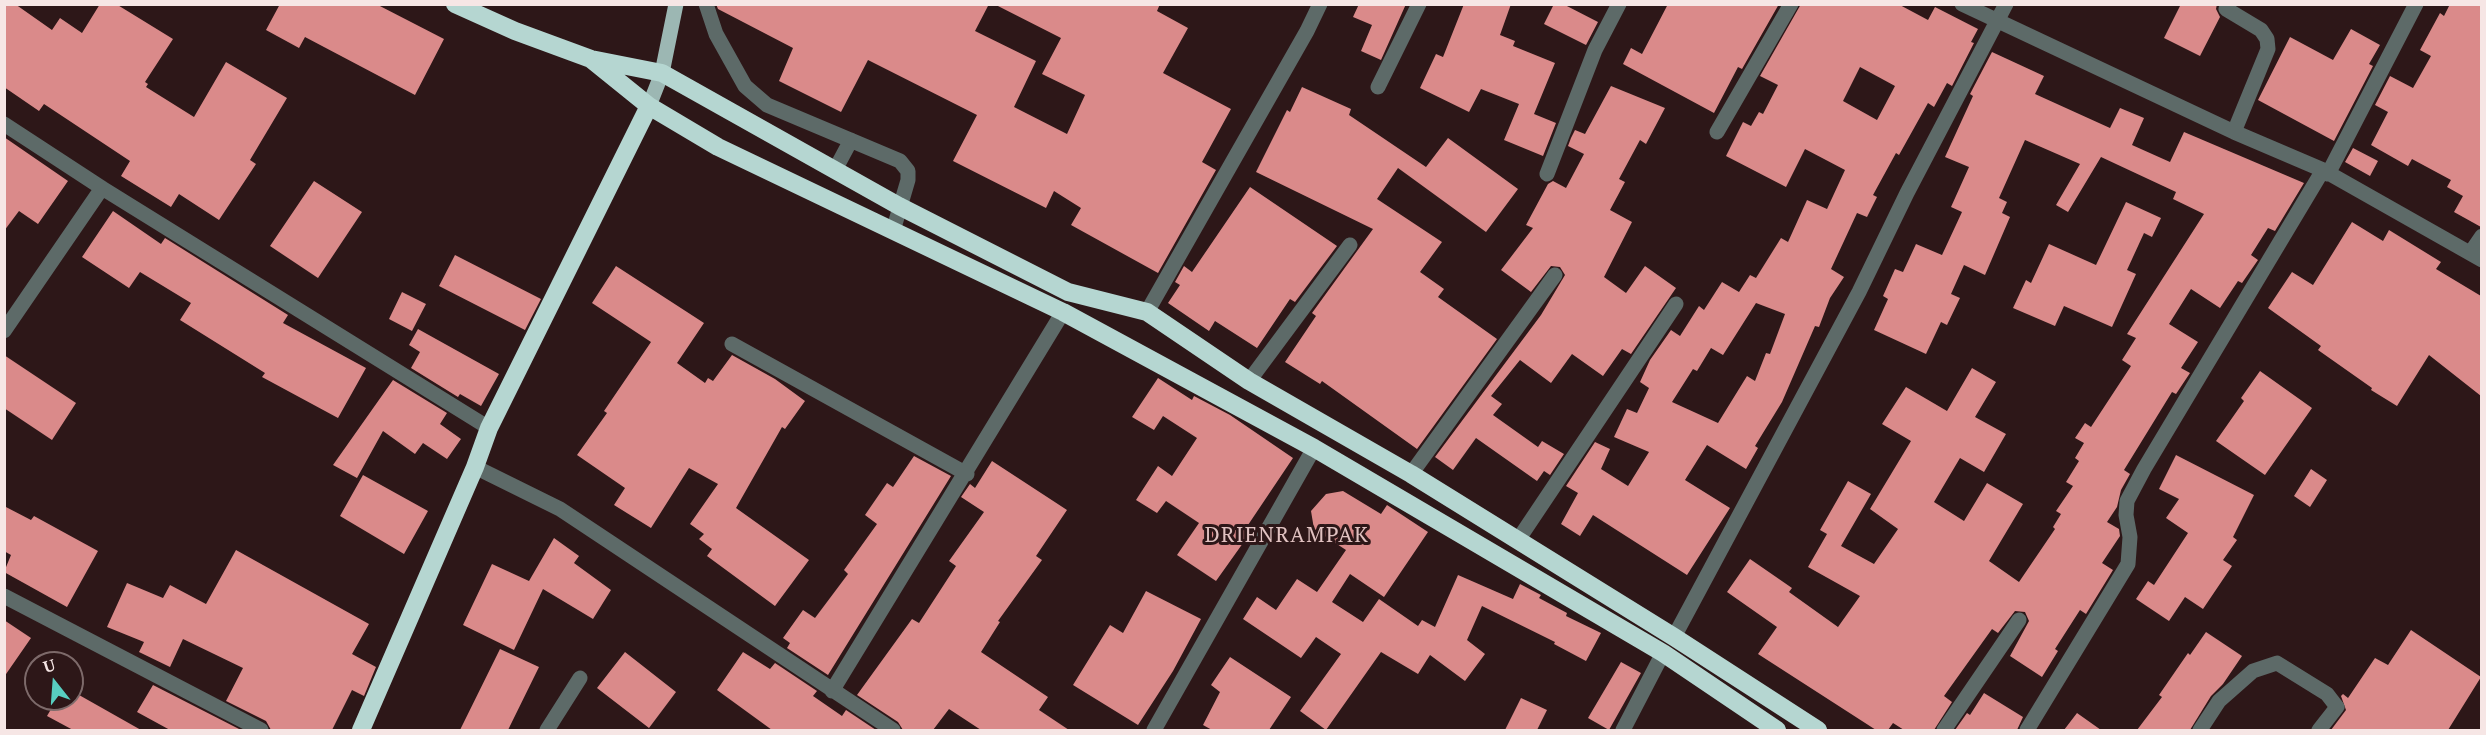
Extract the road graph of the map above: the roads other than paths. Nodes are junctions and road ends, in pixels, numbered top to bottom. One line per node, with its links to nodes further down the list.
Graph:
1 (455, 4): 13 (highway)
2 (676, 4): 14 (main road)
3 (706, 4): 20 (street)
4 (1320, 4): 33 (street)
5 (1419, 4): 15 (street)
6 (1618, 4): 23 (street)
7 (1791, 4): 18 (street)
8 (1962, 4): 12 (street)
9 (2006, 4): 12 (street)
10 (2415, 4): 22 (street)
11 (2226, 9): 19 (street)
12 (1997, 21): 19 (street); 45 (street)
13 (591, 59): 14 (highway); 16 (highway)
14 (662, 73): 16 (main road); 21 (highway)
15 (1378, 87)
16 (649, 106): 26 (highway); 37 (highway)
17 (4, 124): 24 (street)
18 (1717, 132)
19 (2234, 132): 22 (street)
20 (851, 140): 21 (street); 25 (street)
21 (836, 170): 25 (highway)
22 (2326, 172): 29 (street); 58 (street)
23 (1547, 174)
24 (102, 188): 34 (street); 37 (street)
25 (899, 206): 26 (street); 33 (highway)
26 (893, 231): 32 (highway)
27 (2481, 236): 29 (street)
28 (1350, 245): 36 (street)
29 (2476, 256)
30 (1555, 275): 41 (street)
31 (1676, 304): 42 (street)
32 (1063, 312): 38 (highway); 40 (street)
33 (1147, 312): 36 (highway)
34 (4, 331)
35 (732, 344): 40 (street)
36 (1249, 381): 41 (highway)
37 (489, 428): 39 (highway)
38 (1314, 448): 46 (highway); 53 (street)
39 (476, 467): 48 (street); 50 (highway)
40 (966, 474): 48 (street)
41 (1411, 474): 42 (highway)
42 (1518, 540): 45 (highway)
43 (4, 596): 49 (street)
44 (2019, 620): 57 (street)
45 (1674, 637): 56 (highway)
46 (1663, 653): 54 (street); 55 (highway)
47 (580, 678): 51 (street)
48 (832, 691): 52 (street)
49 (261, 730)
50 (361, 730)
51 (547, 730)
52 (894, 730)
53 (1154, 730)
54 (1623, 730)
55 (1777, 730)
56 (1818, 730)
57 (1944, 730)
58 (2027, 730)
59 (2199, 730): 60 (street)
60 (2319, 730)

